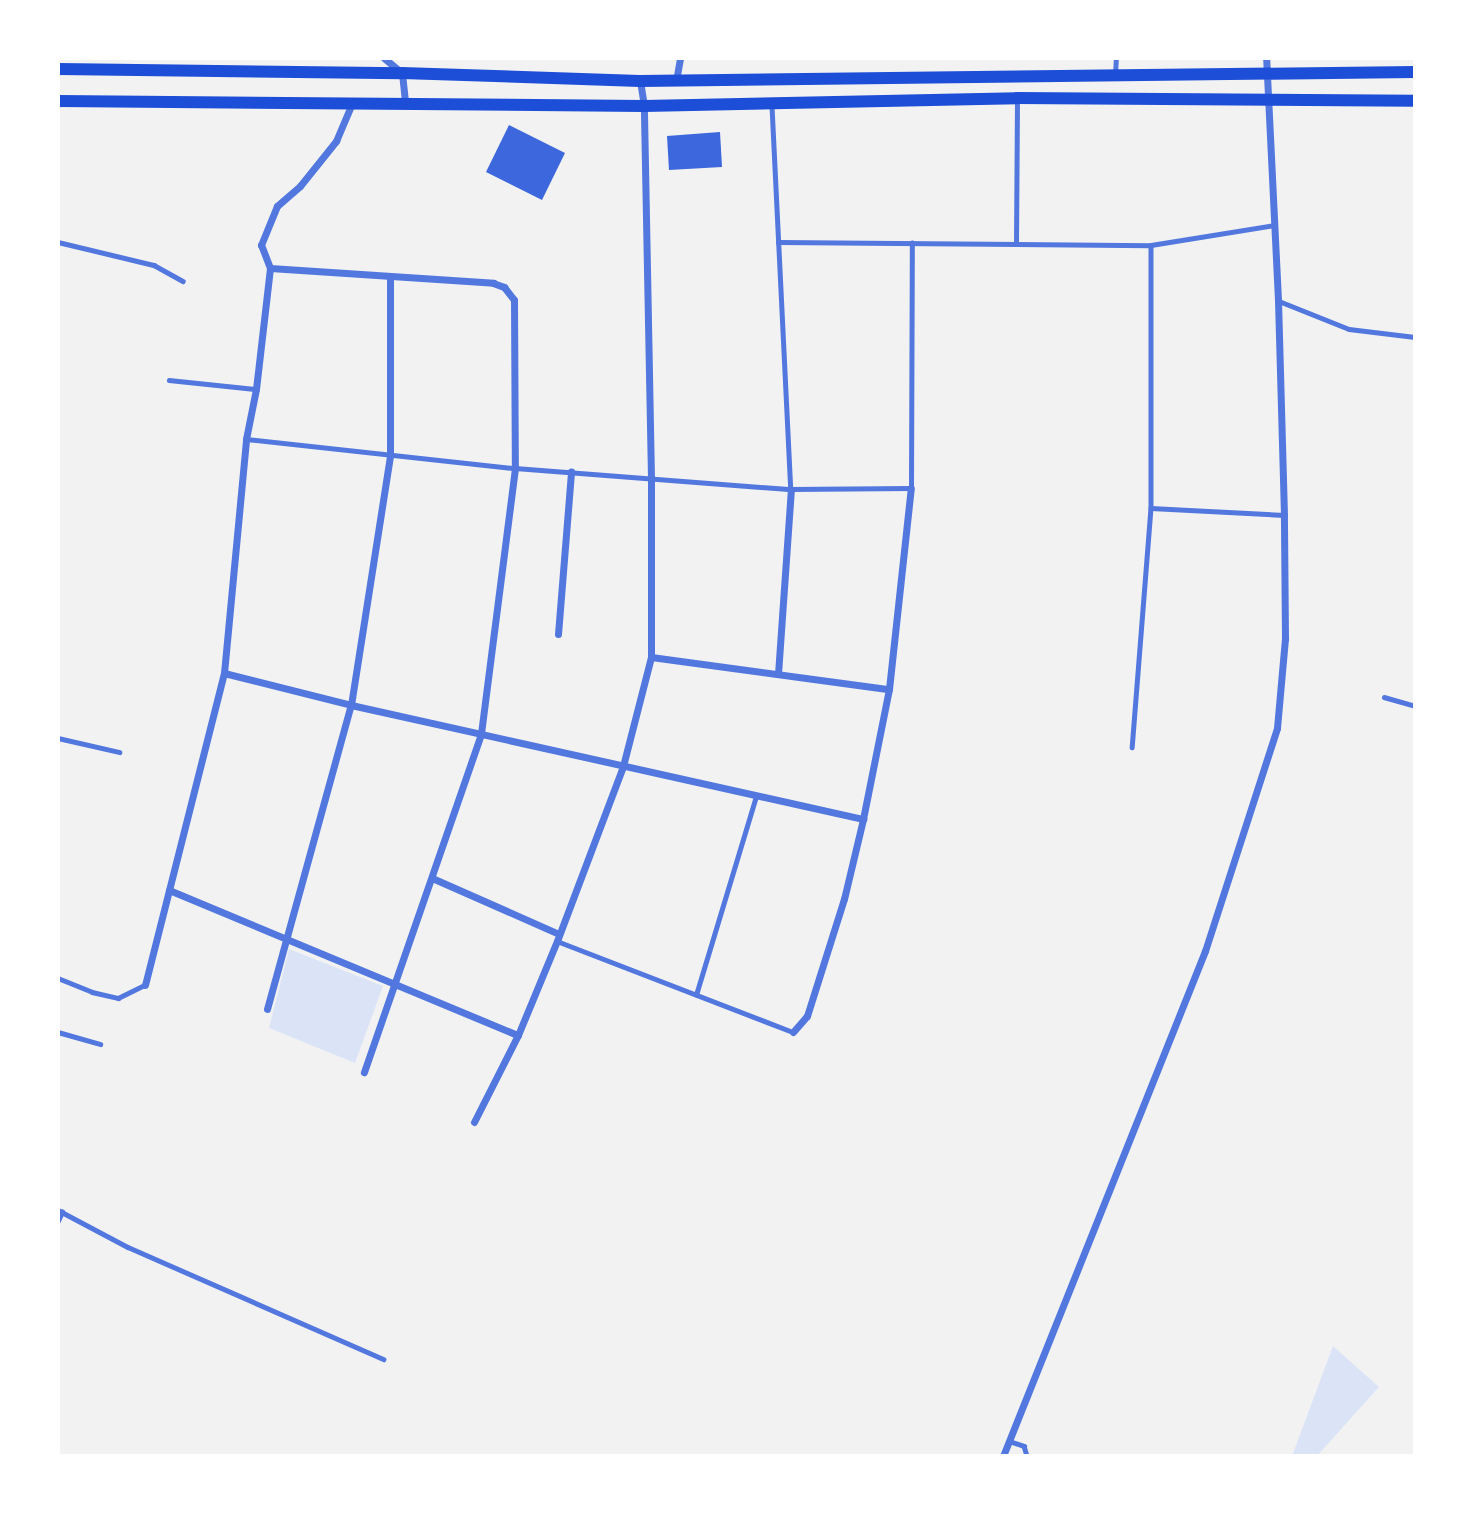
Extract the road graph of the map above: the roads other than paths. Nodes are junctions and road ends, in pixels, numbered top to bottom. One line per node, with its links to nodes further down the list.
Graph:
1 (384, 58): 6 (street)
2 (680, 58): 11 (street)
3 (1116, 58): 9 (lane)
4 (1266, 58): 8 (street)
5 (58, 69): 6 (main road)
6 (402, 72): 10 (main road); 16 (street)
7 (1415, 72): 8 (main road)
8 (1267, 73): 9 (main road); 14 (street)
9 (1114, 76): 11 (main road)
10 (640, 81): 11 (main road); 19 (street)
11 (676, 81)
12 (1017, 99): 14 (main road); 17 (main road); 24 (lane)
13 (58, 101): 18 (main road)
14 (1267, 101): 15 (main road); 20 (street)
15 (1415, 101)
16 (405, 102): 18 (main road); 19 (main road)
17 (772, 102): 19 (main road); 22 (lane)
18 (351, 105): 26 (street)
19 (644, 106): 37 (street)
20 (1274, 225): 25 (lane); 29 (street)
21 (58, 242): 28 (lane)
22 (778, 242): 23 (lane); 39 (lane)
23 (912, 243): 24 (lane); 38 (lane)
24 (1016, 244): 25 (lane)
25 (1151, 245): 40 (lane)
26 (270, 268): 27 (street); 32 (street)
27 (390, 277): 34 (street); 35 (street)
28 (183, 281)
29 (1278, 300): 30 (lane); 41 (street)
30 (1415, 337)
31 (169, 380): 32 (lane)
32 (256, 389): 33 (street)
33 (246, 439): 34 (lane); 44 (street)
34 (390, 455): 35 (lane); 48 (street)
35 (514, 468): 36 (lane); 50 (street)
36 (571, 472): 37 (lane); 42 (street)
37 (651, 478): 39 (lane); 43 (street)
38 (911, 488): 39 (lane); 46 (street)
39 (792, 489): 45 (street)
40 (1151, 508): 41 (lane); 52 (lane)
41 (1284, 514): 75 (street)
42 (558, 634)
43 (651, 657): 45 (street); 54 (street)
44 (224, 673): 48 (street); 58 (street)
45 (778, 674): 46 (street)
46 (890, 689): 56 (street)
47 (1384, 697): 49 (lane)
48 (351, 705): 50 (street); 60 (street)
49 (1415, 706)
50 (481, 734): 54 (street); 57 (street)
51 (58, 738): 53 (lane)
52 (1132, 747)
53 (119, 752)
54 (623, 766): 55 (street); 59 (street)
55 (756, 796): 56 (street); 64 (lane)
56 (863, 820): 67 (street)
57 (432, 878): 59 (street); 62 (street)
58 (169, 890): 60 (street); 63 (street)
59 (558, 938): 64 (lane); 68 (street)
60 (286, 939): 62 (street); 65 (street)
61 (58, 978): 63 (lane)
62 (394, 984): 68 (street); 70 (street)
63 (145, 985)
64 (696, 995): 67 (lane)
65 (267, 1009)
66 (58, 1032): 69 (lane)
67 (793, 1032)
68 (518, 1035): 71 (street)
69 (100, 1044)
70 (364, 1072)
71 (474, 1122)
72 (60, 1211): 73 (lane); 74 (lane)
73 (58, 1221)
74 (383, 1359)
75 (1009, 1441): 76 (street); 77 (lane)
76 (1003, 1456)
77 (1027, 1456)

